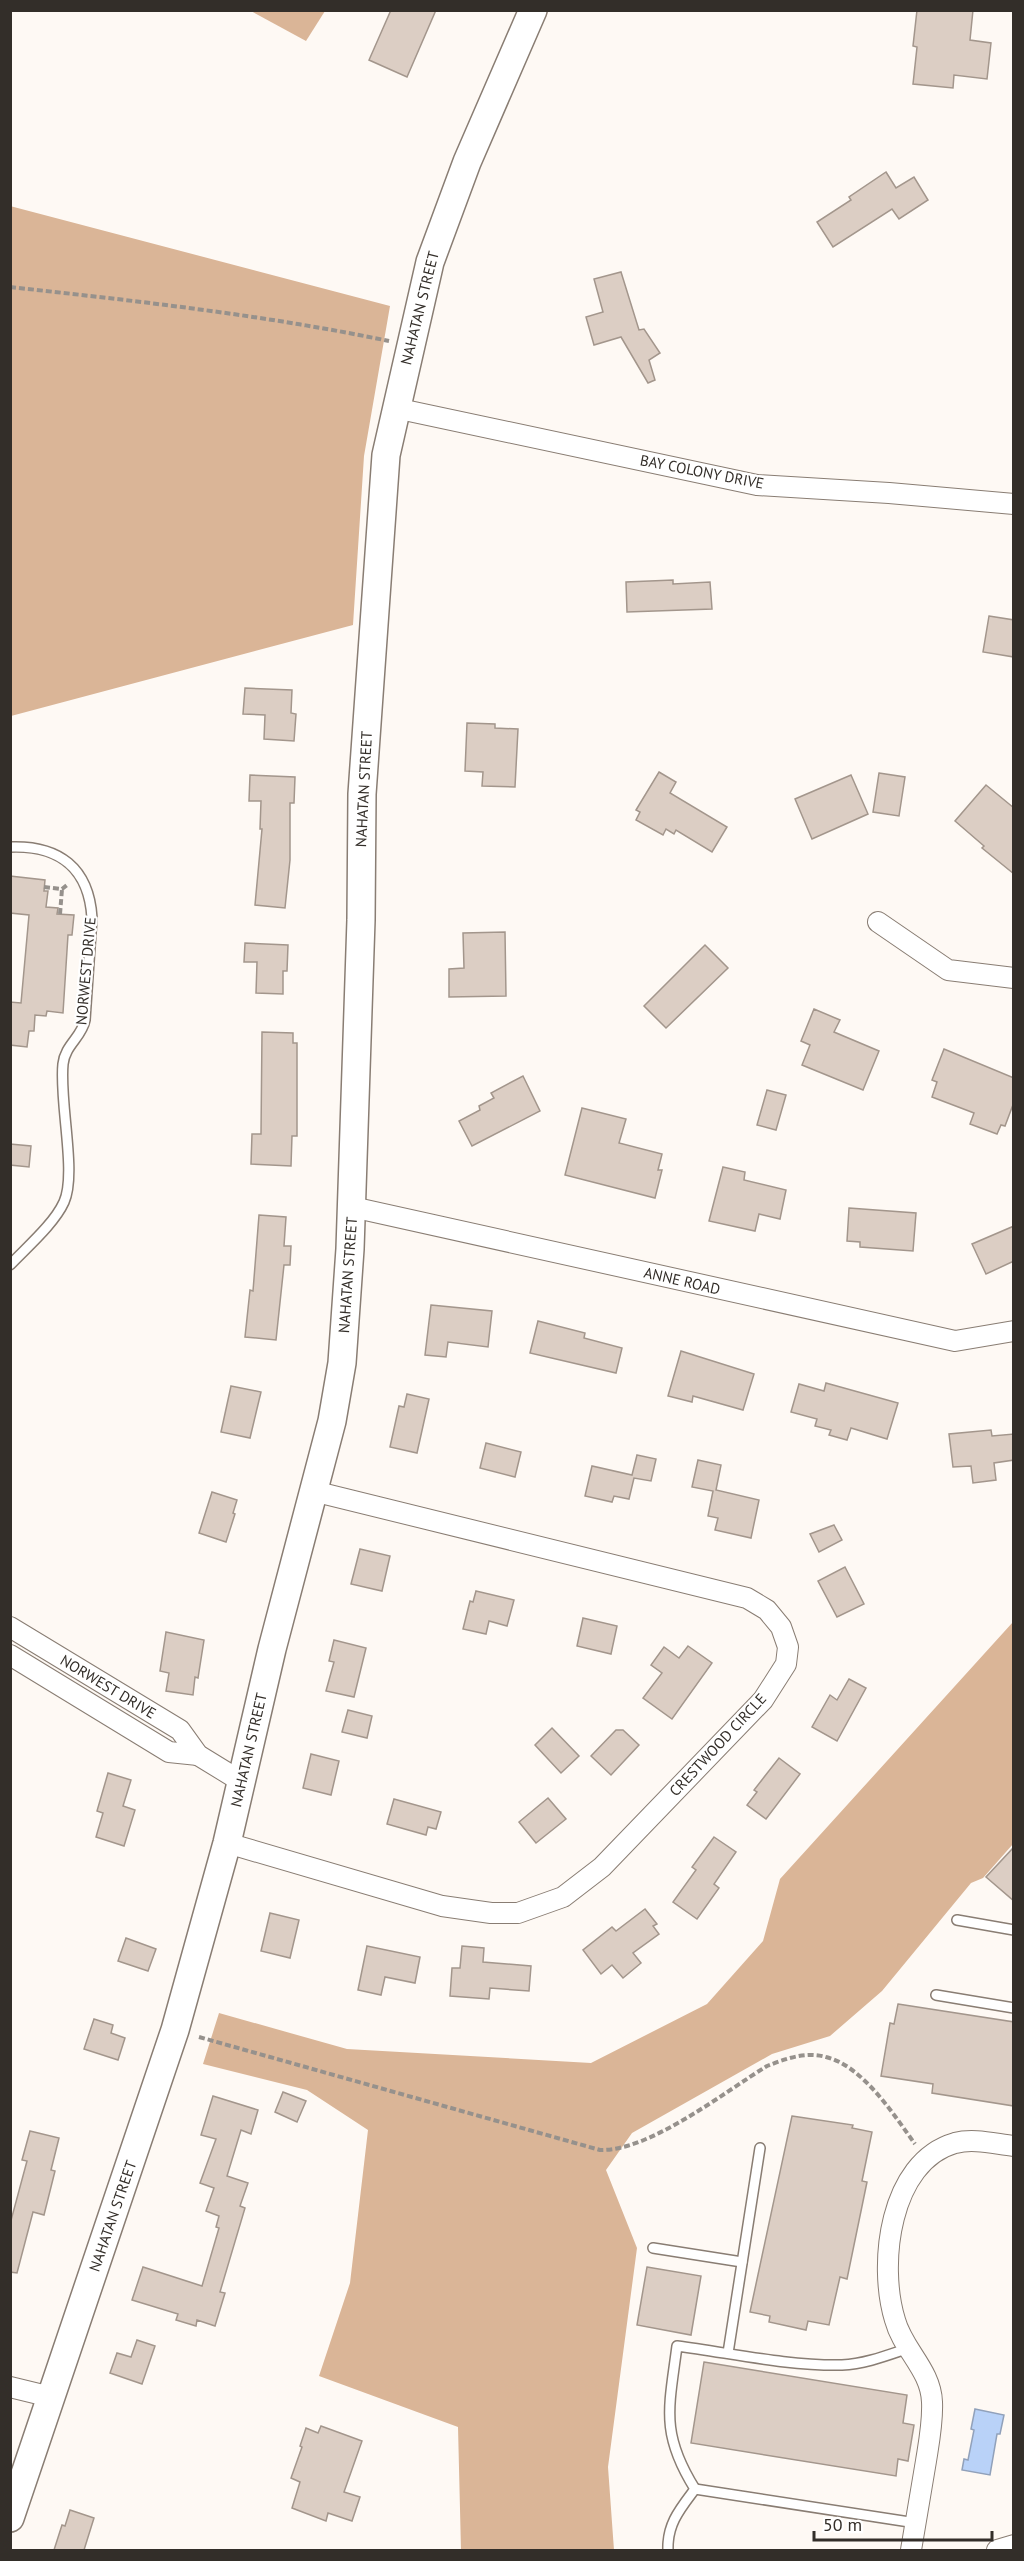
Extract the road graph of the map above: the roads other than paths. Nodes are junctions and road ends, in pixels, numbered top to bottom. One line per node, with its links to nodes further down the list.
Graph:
1 (532, 10): 2 (main road, NAHATAN STREET)
2 (395, 408): 3 (street, BAY COLONY DRIVE); 7 (main road, NAHATAN STREET)
3 (1014, 504)
4 (10, 846): 8 (lane, NORWEST DRIVE)
5 (878, 922): 6 (street)
6 (1014, 978)
7 (352, 1207): 9 (street, ANNE ROAD); 10 (main road, NAHATAN STREET)
8 (10, 1265)
9 (1014, 1331)
10 (313, 1491): 14 (main road, NAHATAN STREET); 15 (street, CRESTWOOD CIRCLE)
11 (10, 1627): 13 (street, NORWEST DRIVE)
12 (10, 1655): 13 (street, NORWEST DRIVE)
13 (198, 1755): 14 (street, NORWEST DRIVE)
14 (242, 1782): 15 (main road, NAHATAN STREET)
15 (227, 1843): 27 (main road, NAHATAN STREET)
16 (957, 1920): 17 (lane)
17 (1014, 1930)
18 (936, 1995): 19 (lane)
19 (1014, 2008)
20 (1014, 2146): 24 (street)
21 (760, 2148): 23 (lane)
22 (652, 2248): 23 (lane)
23 (742, 2262): 25 (lane)
24 (909, 2348): 25 (lane); 30 (street)
25 (728, 2353): 28 (lane)
26 (10, 2387): 27 (street)
27 (51, 2397): 29 (main road, NAHATAN STREET)
28 (695, 2489): 30 (lane); 32 (lane)
29 (10, 2518)
30 (916, 2523): 33 (street)
31 (1014, 2545): 34 (street)
32 (669, 2550)
33 (911, 2550)
34 (998, 2550)

